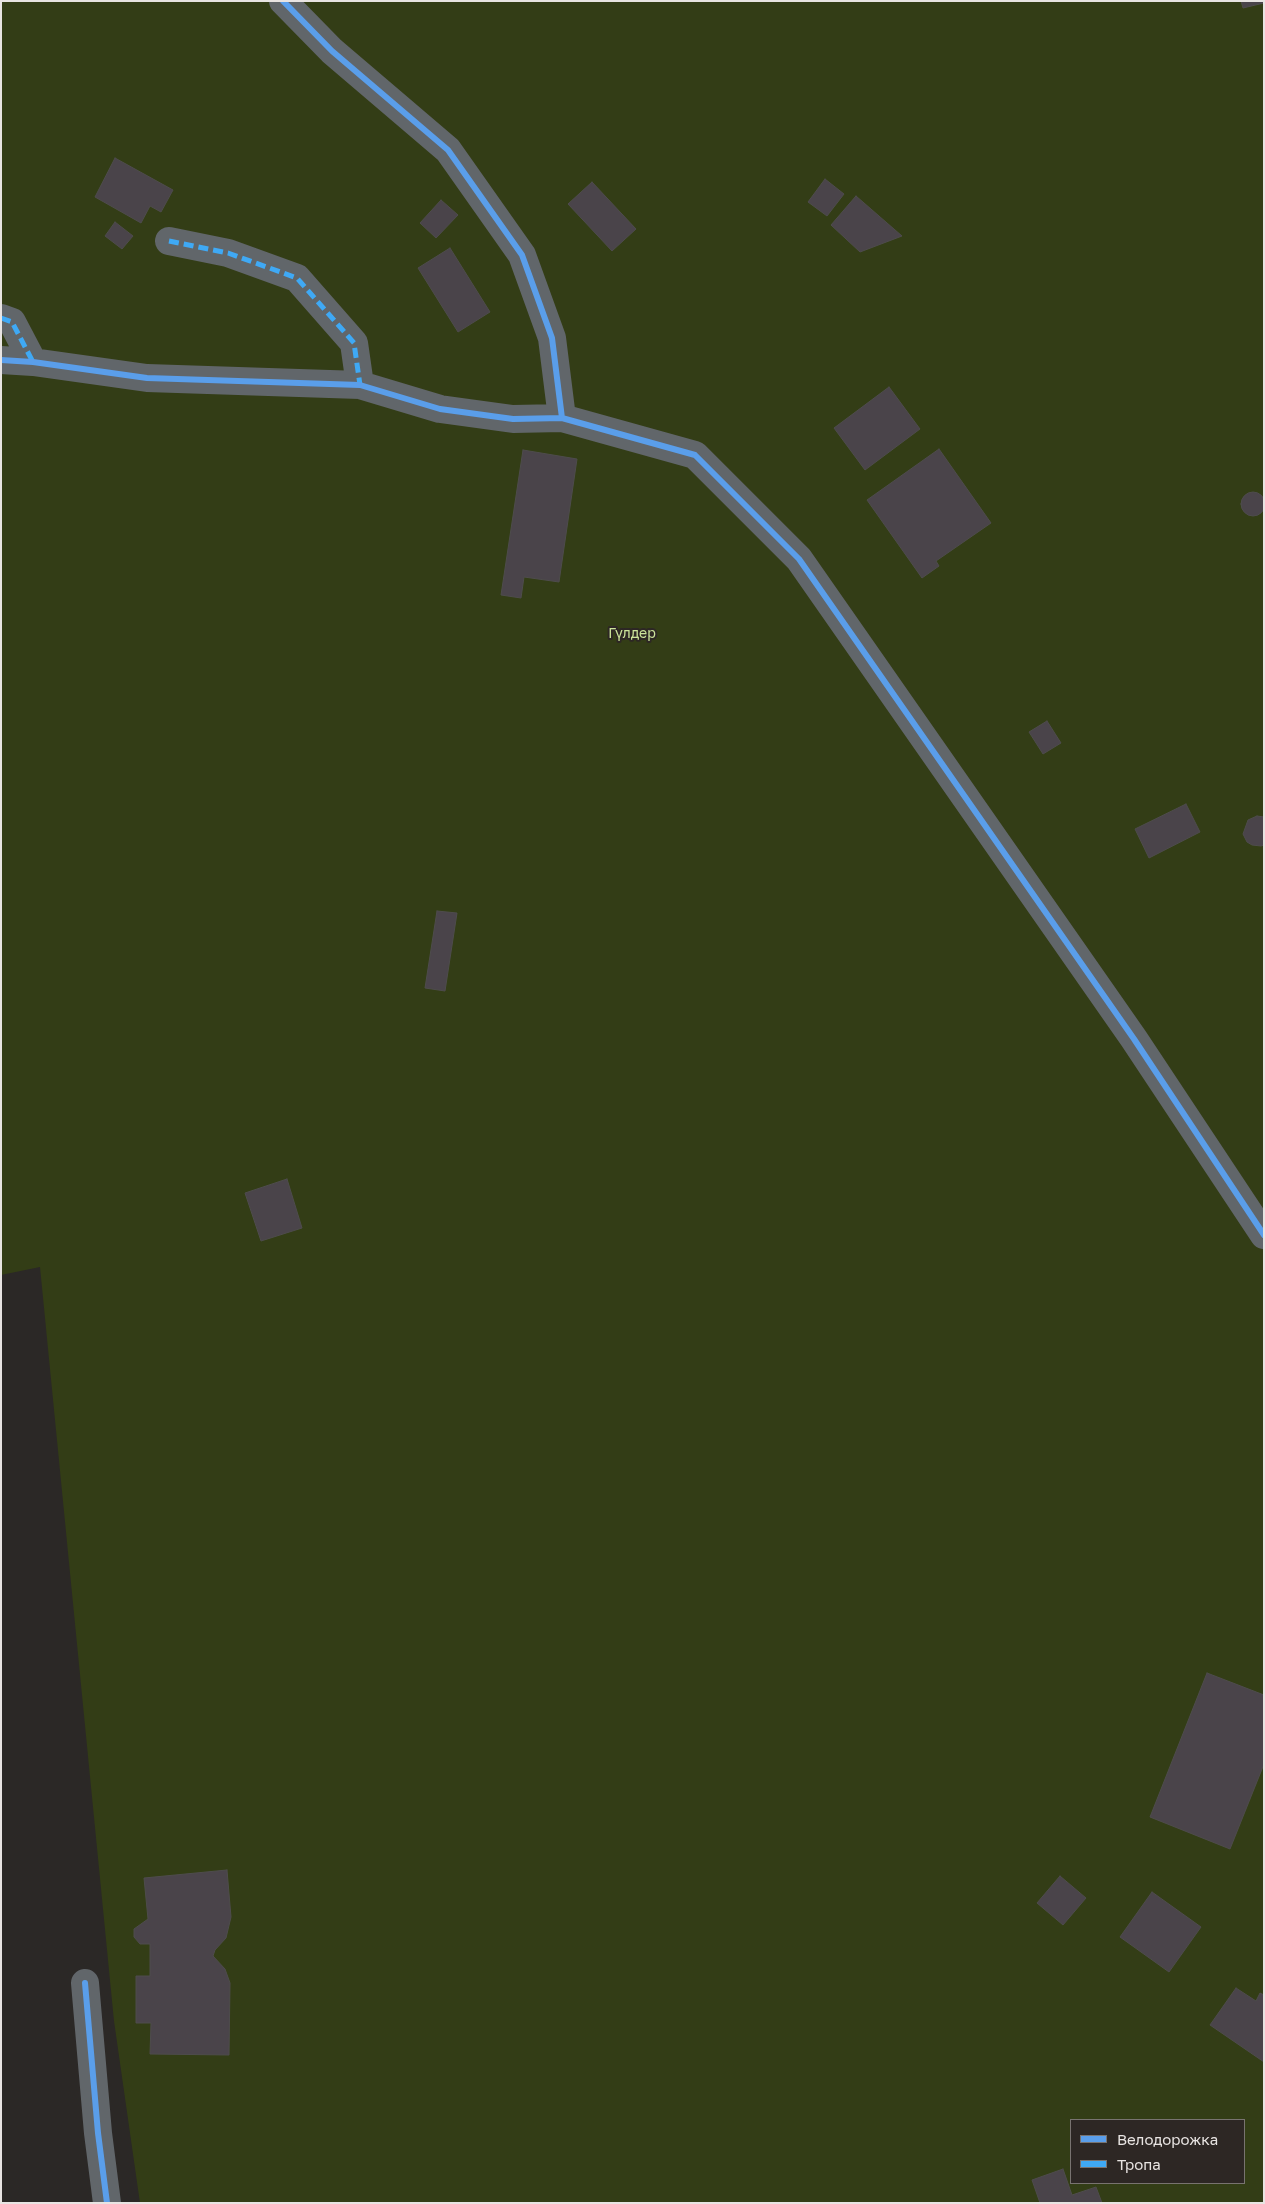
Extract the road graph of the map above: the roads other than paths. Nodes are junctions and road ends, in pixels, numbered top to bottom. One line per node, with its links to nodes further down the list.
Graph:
1 (283, 1): 7 (street)
2 (169, 241): 6 (street)
3 (1, 318): 5 (street)
4 (1, 360): 5 (street)
5 (33, 362): 6 (street)
6 (360, 385): 7 (street)
7 (562, 418): 8 (street)
8 (1264, 1235)
9 (84, 1984): 10 (street)
10 (107, 2203)

